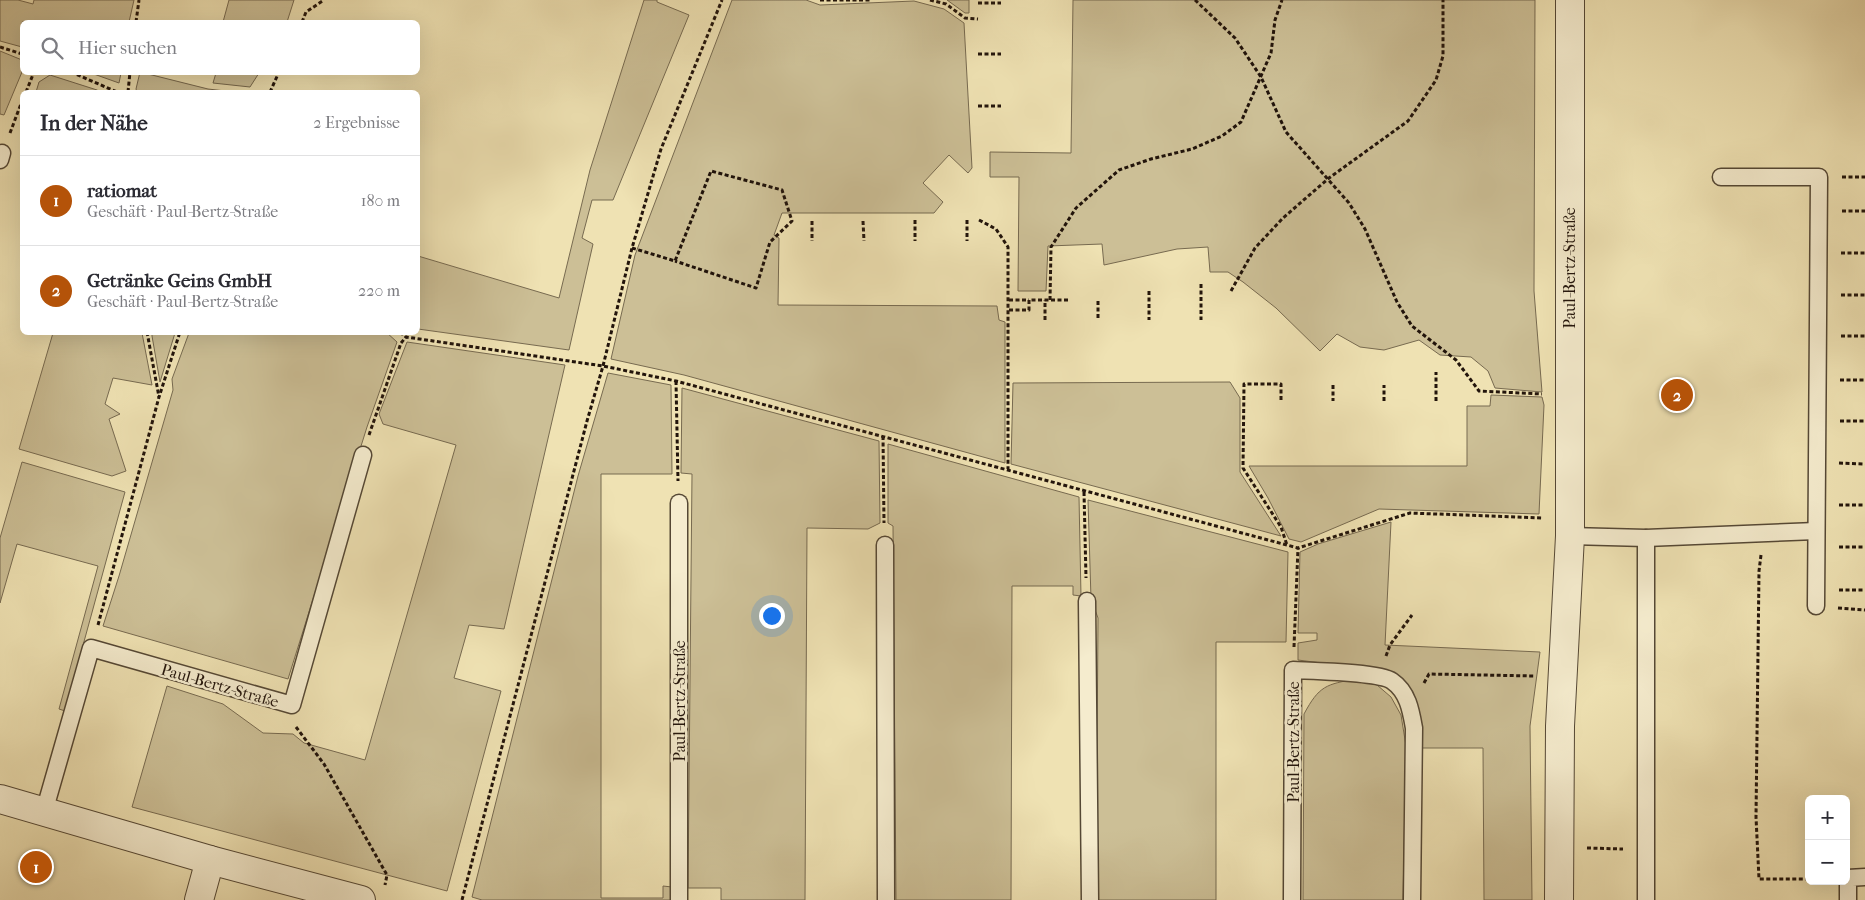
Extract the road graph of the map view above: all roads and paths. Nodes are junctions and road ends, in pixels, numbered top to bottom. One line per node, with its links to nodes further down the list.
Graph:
1 (140, 0): 14 (path)
2 (324, 0): 15 (path)
3 (722, 0): 44 (path)
4 (820, 0): 5 (path)
5 (871, 0)
6 (930, 0): 13 (path)
7 (1195, 0): 24 (path)
8 (1282, 0): 24 (path)
9 (1443, 0): 34 (path)
10 (1570, 0): 68 (street, Paul-Bertz-Straße)
11 (978, 3): 12 (path)
12 (1002, 3)
13 (978, 19)
14 (136, 20)
15 (303, 20)
16 (0, 47): 17 (path)
17 (20, 53)
18 (978, 54): 19 (path)
19 (1002, 54)
20 (33, 75): 25 (path)
21 (78, 75): 26 (path)
22 (130, 75): 27 (path)
23 (278, 75): 28 (path)
24 (1261, 77): 34 (path); 51 (path)
25 (27, 90)
26 (112, 90)
27 (128, 90)
28 (271, 90)
29 (20, 106): 32 (path)
30 (978, 106): 31 (path)
31 (1002, 106)
32 (1, 156)
33 (1721, 177): 80 (lane)
34 (1329, 178): 48 (path); 68 (path)
35 (915, 220): 42 (path)
36 (967, 220): 43 (path)
37 (978, 220): 49 (path)
38 (812, 221): 40 (path)
39 (863, 221): 41 (path)
40 (812, 241)
41 (864, 241)
42 (915, 241)
43 (967, 241)
44 (632, 248): 45 (path); 63 (path)
45 (675, 261): 45 (path)
46 (1201, 284): 58 (path)
47 (1149, 291): 57 (path)
48 (1232, 291)
49 (1009, 300): 50 (path); 54 (path)
50 (1029, 300): 51 (path); 54 (path)
51 (1048, 300): 52 (path); 55 (path)
52 (1069, 300)
53 (1098, 301): 56 (path)
54 (1009, 310): 76 (path)
55 (1045, 320)
56 (1098, 320)
57 (1149, 320)
58 (1201, 320)
59 (148, 335): 69 (path)
60 (179, 335): 69 (path)
61 (403, 335): 62 (path)
62 (406, 338): 63 (path); 75 (path)
63 (603, 366): 65 (path); 104 (path)
64 (1436, 372): 73 (path)
65 (676, 381): 74 (path); 78 (path)
66 (1333, 385): 71 (path)
67 (1384, 385): 72 (path)
68 (1570, 395): 79 (street, Paul-Bertz-Straße)
69 (159, 397): 90 (path)
70 (1281, 400): 84 (path)
71 (1333, 400)
72 (1384, 400)
73 (1436, 401)
74 (883, 436): 76 (path); 83 (path)
75 (363, 455): 93 (lane, Paul-Bertz-Straße)
76 (1008, 469): 77 (path)
77 (1084, 492): 84 (path); 86 (path)
78 (679, 503): 105 (lane, Paul-Bertz-Straße)
79 (1570, 528): 82 (lane); 85 (path); 92 (street, Paul-Bertz-Straße)
80 (1816, 532): 81 (lane); 87 (lane)
81 (1764, 533): 82 (lane); 101 (path)
82 (1646, 538): 98 (lane)
83 (885, 545): 106 (lane)
84 (1287, 545): 85 (path)
85 (1298, 548): 91 (path)
86 (1086, 601): 107 (lane)
87 (1816, 606)
88 (1412, 615): 89 (path)
89 (1390, 645)
90 (91, 648): 93 (lane, Paul-Bertz-Straße); 96 (lane)
91 (1293, 670): 94 (lane, Paul-Bertz-Straße); 108 (lane, Paul-Bertz-Straße)
92 (1563, 676): 94 (path); 97 (street, Paul-Bertz-Straße)
93 (292, 705): 102 (path)
94 (1411, 708): 109 (lane, Paul-Bertz-Straße)
95 (0, 799): 96 (street)
96 (44, 812): 99 (street)
97 (1559, 848): 98 (path); 110 (street, Paul-Bertz-Straße)
98 (1646, 849): 111 (lane)
99 (210, 860): 102 (street); 103 (street)
100 (1865, 877): 112 (lane)
101 (1805, 878)
102 (372, 896)
103 (199, 900)
104 (462, 900)
105 (679, 900)
106 (886, 900)
107 (1090, 900)
108 (1292, 900)
109 (1412, 900)
110 (1559, 900)
111 (1646, 900)
112 (1848, 900)

